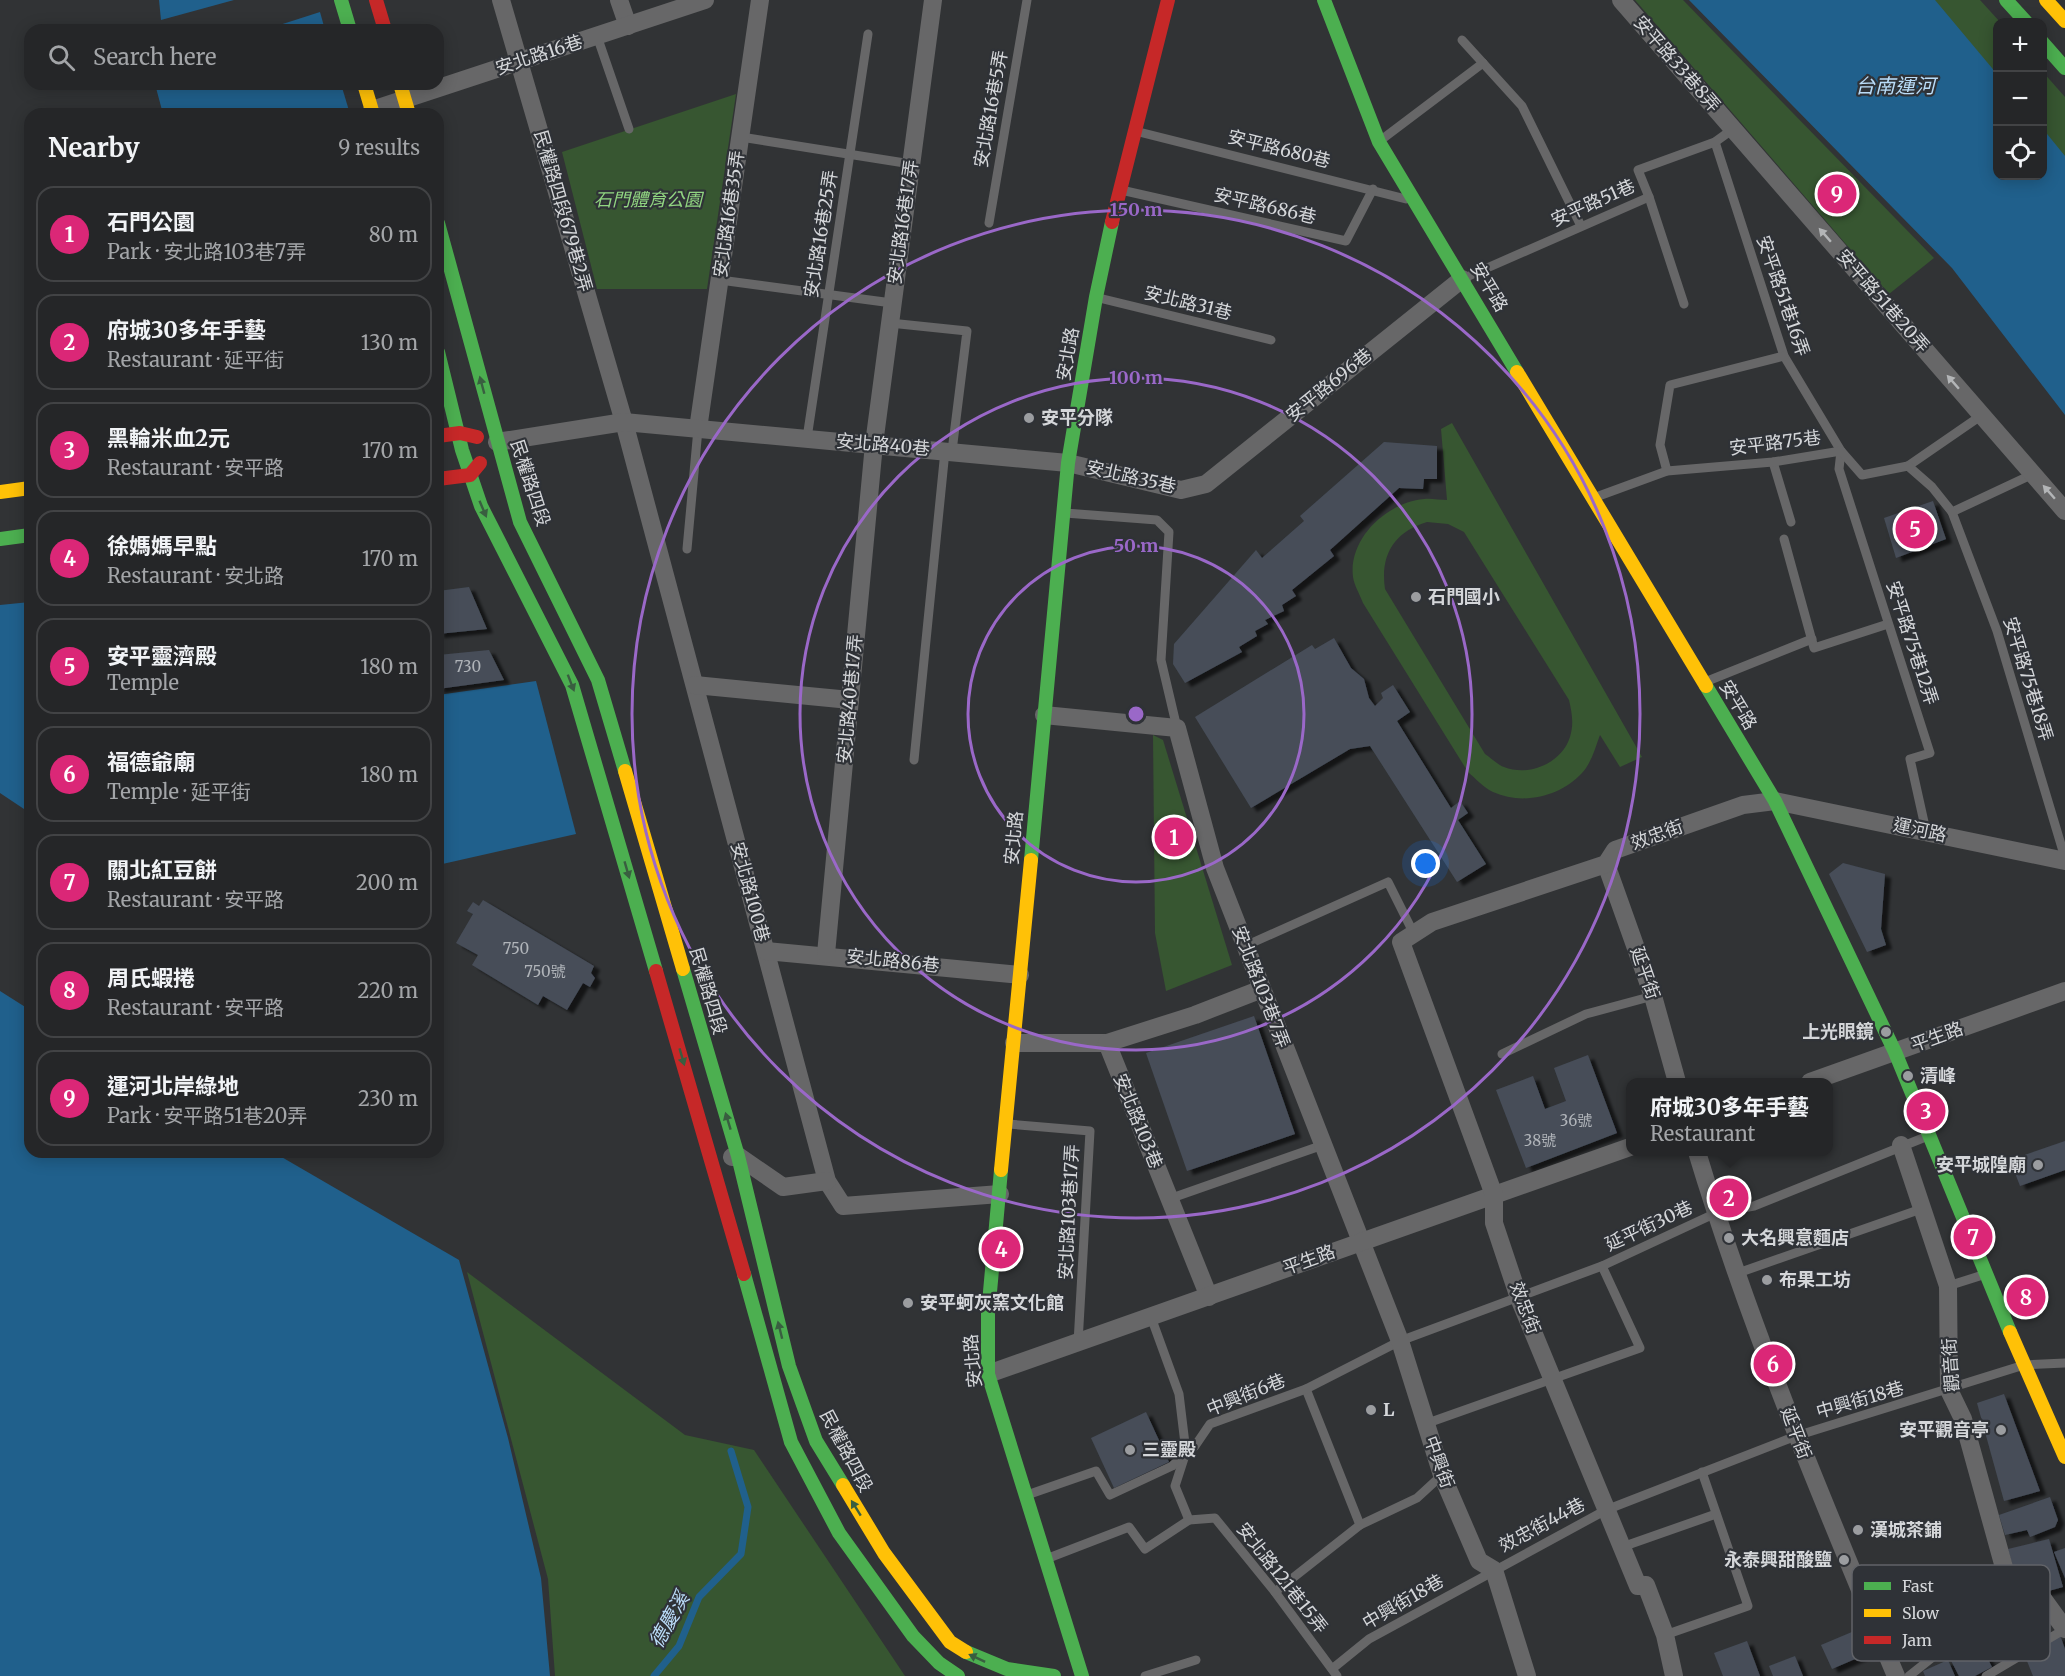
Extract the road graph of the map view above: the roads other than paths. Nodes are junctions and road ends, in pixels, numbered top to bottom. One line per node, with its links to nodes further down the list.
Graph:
1 (341, 0): 16 (street)
2 (376, 0): 17 (street)
3 (501, 0): 23 (street, 民權路四段679巷2弄)
4 (619, 0): 18 (street)
5 (705, 0): 18 (street, 安北路16巷)
6 (760, 0): 35 (street, 安北路16巷35弄)
7 (933, 0): 39 (street, 安北路16巷17弄)
8 (1027, 0): 44 (lane, 安北路16巷5弄)
9 (1168, 0): 34 (street, 安北路)
10 (1621, 0): 33 (street, 安平路33巷8弄)
11 (2006, 0): 14 (street)
12 (2046, 0): 15 (street)
13 (1331, 3): 36 (street, 安平路)
14 (2022, 18)
15 (2065, 21)
16 (348, 24)
17 (383, 24)
18 (628, 26): 20 (street, 安北路16巷)
19 (868, 34): 38 (lane, 安北路16巷25弄)
20 (597, 36): 23 (street, 安北路16巷); 32 (lane)
21 (1462, 40): 24 (lane)
22 (2047, 47): 25 (street)
23 (519, 62): 26 (street, 安北路16巷); 58 (street, 民權路四段679巷2弄)
24 (1483, 63): 36 (lane); 45 (lane)
25 (2065, 68)
26 (444, 86)
27 (366, 90): 30 (street)
28 (433, 90): 29 (street, 安北路16巷)
29 (405, 99): 31 (street, 安北路16巷)
30 (371, 108)
31 (382, 108)
32 (629, 129)
33 (1733, 129): 37 (lane, 安平路51巷); 57 (street, 安平路51巷20弄, one-way to 33)
34 (1132, 130): 40 (lane, 安平路680巷); 41 (street, 安北路)
35 (741, 137): 38 (lane); 48 (street, 安北路16巷35弄)
36 (1379, 142): 43 (street, 安平路)
37 (1715, 142): 42 (lane, 安平路51巷); 55 (lane, 安平路51巷16弄)
38 (850, 154): 39 (lane); 49 (lane, 安北路16巷25弄)
39 (911, 164): 51 (street, 安北路16巷17弄)
40 (1373, 189): 41 (lane, 安平路686巷); 43 (lane, 安平路680巷)
41 (1119, 190): 50 (street, 安北路)
42 (1649, 198): 45 (lane, 安平路51巷); 52 (lane)
43 (1416, 203): 47 (street, 安平路)
44 (989, 223)
45 (1581, 226): 47 (lane, 安平路51巷)
46 (444, 245): 63 (street, 民權路四段, one-way to 46)
47 (1462, 279): 74 (street, 安平路696巷); 77 (street, 安平路)
48 (720, 280): 49 (lane); 59 (street, 安北路16巷35弄)
49 (829, 294): 51 (lane); 62 (lane, 安北路16巷25弄)
50 (1096, 297): 54 (lane, 安北路31巷); 68 (street, 安北路)
51 (892, 303): 53 (street, 安北路16巷17弄)
52 (1684, 304)
53 (890, 323): 64 (street, 安北路16巷17弄); 65 (lane)
54 (1271, 340)
55 (1784, 356): 66 (lane, 安平路51巷16弄); 70 (lane)
56 (444, 374): 60 (street)
57 (1982, 415): 69 (lane); 71 (street, 安平路51巷20弄)
58 (624, 422): 59 (street, 安北路40巷); 63 (street, 安北路40巷); 89 (street, 安北路100巷)
59 (698, 429): 62 (street, 安北路40巷); 85 (lane)
60 (460, 433): 61 (street); 63 (street); 72 (street)
61 (444, 435)
62 (807, 438): 64 (street, 安北路40巷)
63 (497, 442): 72 (street); 117 (street, 民權路四段, one-way to 63)
64 (874, 444): 65 (street, 安北路40巷); 90 (street, 安北路40巷17弄)
65 (948, 451): 68 (street, 安北路40巷); 93 (lane)
66 (1841, 451): 67 (lane, 安平路75巷); 69 (lane, 安平路75巷); 86 (lane, 安平路75巷12弄)
67 (1773, 462): 70 (lane, 安平路75巷); 81 (lane)
68 (1068, 463): 74 (street, 安北路35巷); 79 (street, 安北路)
69 (1908, 466): 80 (lane)
70 (1667, 471): 77 (lane, 安平路75巷)
71 (2033, 474): 78 (street, 安平路51巷20弄, one-way to 71); 80 (lane)
72 (470, 475): 73 (street); 119 (street, one-way to 119)
73 (444, 478)
74 (1194, 488)
75 (24, 489): 76 (street)
76 (0, 492)
77 (1594, 498): 88 (street, 安平路)
78 (2065, 511)
79 (1063, 512): 91 (street, 安北路); 92 (lane)
80 (1952, 512): 96 (lane, 安平路75巷18弄)
81 (1791, 522)
82 (24, 536): 83 (street)
83 (0, 539)
84 (1784, 539): 87 (lane)
85 (687, 549)
86 (1888, 624): 87 (lane); 95 (lane, 安平路75巷12弄)
87 (1812, 639): 88 (lane)
88 (1704, 682): 94 (street, 安平路)
89 (695, 685): 90 (street); 100 (street, 安北路100巷)
90 (850, 700): 101 (street, 安北路40巷17弄)
91 (1044, 715): 92 (street); 102 (street, 安北路)
92 (1177, 728): 99 (street, 安北路103巷7弄)
93 (914, 760)
94 (1775, 801): 95 (street, 運河路); 97 (street, 效忠街); 108 (street, 安平路)
95 (1926, 831): 96 (street, 運河路)
96 (2065, 860)
97 (1606, 864): 98 (street, 效忠街); 105 (street, 延平街)
98 (1414, 934): 99 (lane); 122 (street, 效忠街)
99 (1245, 946): 103 (street, 安北路103巷7弄)
100 (766, 951): 101 (street, 安北路86巷); 120 (street, 安北路100巷)
101 (826, 954): 102 (street, 安北路86巷)
102 (1020, 975): 106 (street, 安北路)
103 (1262, 989): 107 (street); 114 (street, 安北路103巷7弄)
104 (2065, 991): 108 (street, 平生路)
105 (1653, 996): 109 (lane); 110 (street, 延平街)
106 (1014, 1043): 107 (street); 112 (street, 安北路)
107 (1107, 1043): 123 (street, 安北路103巷)
108 (1895, 1052): 111 (street, 平生路); 113 (street, 安平路)
109 (1502, 1054)
110 (1676, 1078)
111 (1824, 1078)
112 (1006, 1124): 121 (street, 安北路); 135 (lane, 安北路103巷17弄)
113 (1928, 1136): 115 (lane, 延平街30巷); 129 (street, 安平路)
114 (1323, 1145): 123 (lane); 126 (street, 安北路103巷7弄)
115 (1902, 1145): 124 (street, 觀音街); 125 (lane, 延平街30巷)
116 (1626, 1148): 122 (street, 平生路)
117 (738, 1156): 119 (street); 120 (street); 169 (street, 民權路四段, one-way to 117)
118 (1698, 1156): 125 (street, 延平街)
119 (712, 1160): 168 (street)
120 (827, 1182): 121 (street, 安北路100巷)
121 (1000, 1194): 138 (street, 安北路)
122 (1494, 1196): 126 (street, 平生路); 132 (street, 效忠街)
123 (1169, 1199): 131 (street, 安北路103巷)
124 (1924, 1208): 128 (lane); 130 (street, 觀音街)
125 (1716, 1213): 127 (lane, 延平街30巷); 128 (street, 延平街)
126 (1360, 1241): 131 (street, 平生路); 134 (street, 中興街)
127 (1602, 1266): 132 (lane, 延平街30巷); 139 (lane)
128 (1738, 1273): 143 (street, 延平街)
129 (1988, 1274): 130 (lane); 137 (street, 安平路)
130 (1948, 1286): 141 (street, 觀音街)
131 (1209, 1297): 133 (street, 平生路)
132 (1520, 1298): 134 (lane, 延平街30巷); 139 (street, 效忠街)
133 (1151, 1317): 135 (street, 平生路); 144 (lane)
134 (1400, 1341): 140 (lane, 中興街6巷); 142 (street, 中興街)
135 (1078, 1343): 138 (street, 平生路)
136 (2065, 1363): 137 (lane, 中興街18巷)
137 (2024, 1365): 141 (lane, 中興街18巷); 145 (street, 安平路)
138 (988, 1374): 148 (street, 安北路)
139 (1553, 1380): 142 (lane); 149 (street, 效忠街)
140 (1306, 1389): 144 (lane, 中興街6巷); 152 (lane)
141 (1949, 1390): 143 (lane, 中興街18巷); 155 (street, 觀音街)
142 (1425, 1424): 147 (street, 中興街)
143 (1796, 1436): 146 (lane, 中興街18巷); 157 (street, 延平街)
144 (1186, 1452): 148 (lane, 中興街6巷); 151 (lane)
145 (2065, 1457)
146 (1702, 1472): 149 (lane, 中興街18巷); 150 (lane)
147 (1442, 1475): 152 (lane); 156 (street, 中興街)
148 (1026, 1496): 154 (street, 安北路)
149 (1606, 1510): 153 (street, 效忠街); 156 (lane, 效忠街44巷)
150 (1716, 1514): 153 (lane); 161 (lane)
151 (1189, 1520): 154 (lane); 158 (lane, 安北路121巷15弄)
152 (1360, 1525): 158 (lane)
153 (1622, 1547): 161 (street, 效忠街)
154 (1044, 1559): 170 (street, 安北路)
155 (2003, 1565)
156 (1494, 1570): 167 (lane, 中興街18巷); 172 (street, 中興街)
157 (1852, 1570)
158 (1275, 1592): 167 (lane, 安北路121巷15弄)
159 (2050, 1608): 160 (street)
160 (2065, 1629): 162 (lane)
161 (1665, 1635): 173 (street, 效忠街)
162 (2050, 1638)
163 (1196, 1660): 171 (lane)
164 (1890, 1661): 174 (street, 延平街)
165 (1928, 1661): 175 (lane)
166 (2011, 1661): 176 (lane)
167 (1334, 1672)
168 (958, 1676)
169 (1054, 1676)
170 (1082, 1676)
171 (1145, 1676)
172 (1527, 1676)
173 (1674, 1676)
174 (1896, 1676)
175 (1909, 1676)
176 (1986, 1676)

